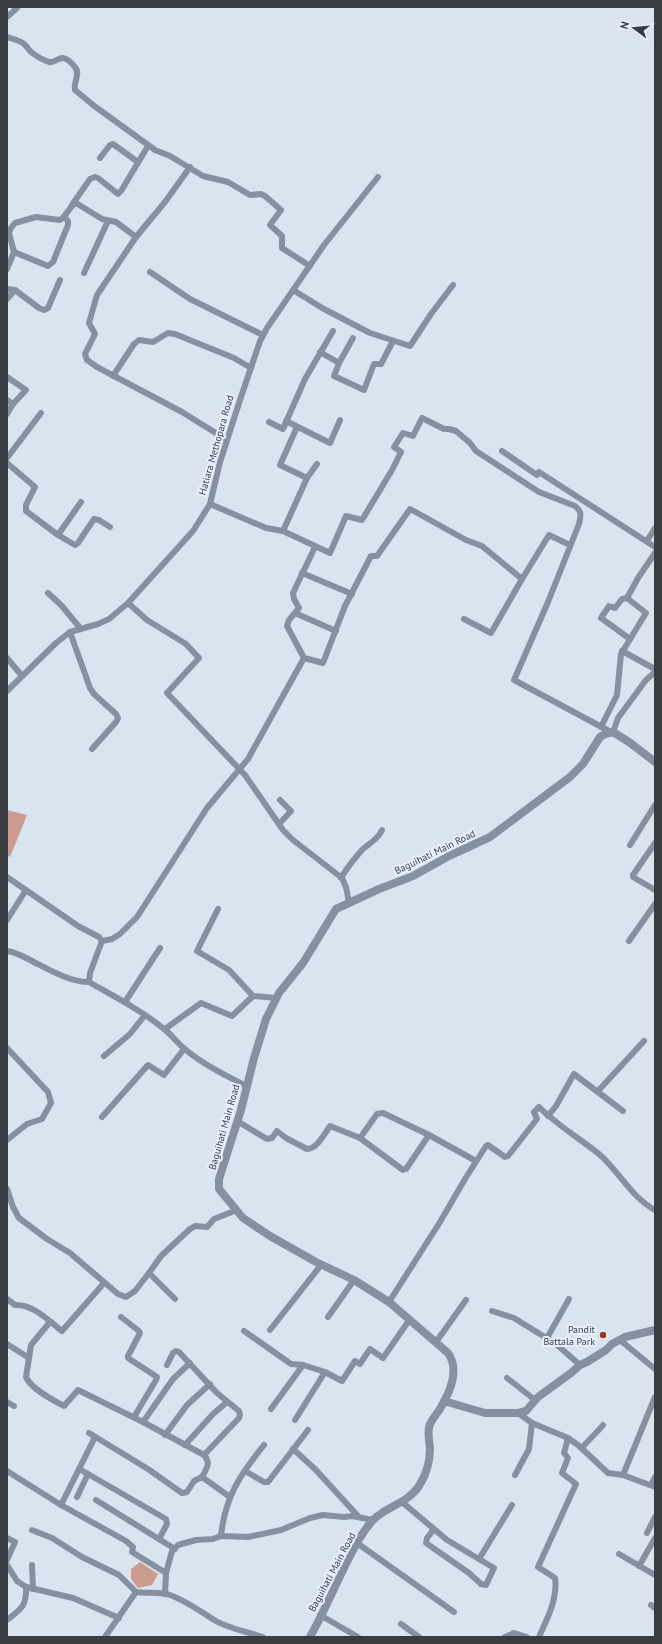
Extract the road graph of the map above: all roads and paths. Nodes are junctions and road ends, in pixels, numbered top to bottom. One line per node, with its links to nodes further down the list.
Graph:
1 (17, 8): 2 (street)
2 (7, 17)
3 (7, 37): 4 (street)
4 (148, 146): 6 (street); 7 (street)
5 (100, 158): 6 (street)
6 (138, 162): 9 (street)
7 (190, 167): 13 (street); 15 (street)
8 (378, 177): 15 (street, Hatiara Methopara Road)
9 (72, 204): 10 (street); 11 (street)
10 (64, 218): 12 (street); 14 (street)
11 (108, 221): 13 (street); 18 (street)
12 (8, 237): 14 (street)
13 (136, 237): 32 (street)
14 (14, 252): 16 (street)
15 (310, 266): 23 (street, Hatiara Methopara Road)
16 (7, 269)
17 (150, 272): 26 (street)
18 (84, 273)
19 (60, 280): 22 (street)
20 (453, 285): 28 (street)
21 (7, 289): 22 (street)
22 (15, 290): 24 (street)
23 (293, 290): 26 (street, Hatiara Methopara Road); 28 (street)
24 (7, 299)
25 (333, 331): 29 (street)
26 (263, 335): 31 (street, Hatiara Methopara Road)
27 (353, 338): 30 (street)
28 (393, 341): 30 (street)
29 (320, 352): 30 (street); 40 (street)
30 (339, 363)
31 (251, 368): 32 (street); 42 (street, Hatiara Methopara Road)
32 (113, 376): 42 (street)
33 (7, 377): 35 (street)
34 (7, 400): 35 (street)
35 (13, 404): 37 (street)
36 (41, 413): 44 (street)
37 (7, 414)
38 (340, 420): 41 (street)
39 (269, 422): 40 (street)
40 (286, 422): 41 (street)
41 (297, 427): 47 (street)
42 (227, 440): 50 (street, Hatiara Methopara Road)
43 (502, 451): 48 (street)
44 (7, 458)
45 (7, 463): 55 (street)
46 (317, 464): 47 (street)
47 (307, 478): 54 (street)
48 (583, 500): 51 (street); 56 (street)
49 (81, 502): 55 (street)
50 (210, 504): 54 (street); 66 (street, Hatiara Methopara Road)
51 (580, 510): 57 (street); 58 (street)
52 (110, 527): 55 (street)
53 (655, 528): 56 (street)
54 (283, 531): 58 (street)
55 (58, 535)
56 (646, 542): 59 (street)
57 (570, 545): 62 (street); 80 (street)
58 (315, 546): 61 (street)
59 (655, 547)
60 (655, 553): 65 (street)
61 (302, 573): 64 (street); 67 (street)
62 (522, 579): 64 (street); 68 (street)
63 (48, 593): 69 (street)
64 (352, 594): 71 (street)
65 (627, 598): 72 (street); 72 (street)
66 (128, 603): 69 (street, Hatiara Methopara Road); 84 (street)
67 (295, 613): 71 (street); 75 (street)
68 (464, 620)
69 (81, 629): 70 (street, Hatiara Methopara Road)
70 (70, 632): 78 (street, Hatiara Methopara Road); 82 (street)
71 (336, 632): 75 (street)
72 (630, 638): 73 (street)
73 (622, 651): 76 (street); 80 (street)
74 (7, 658): 78 (street)
75 (304, 658): 84 (street)
76 (655, 669)
77 (655, 672): 81 (street)
78 (22, 676): 79 (street, Hatiara Methopara Road)
79 (7, 691)
80 (601, 727): 81 (street)
81 (612, 732): 83 (street); 95 (street, Baguihati Main Road)
82 (92, 749)
83 (655, 762)
84 (240, 770): 87 (street); 99 (street)
85 (280, 800): 87 (street)
86 (655, 805): 90 (street)
87 (279, 824): 92 (street)
88 (382, 830): 92 (street)
89 (655, 843): 94 (street)
90 (630, 845)
91 (7, 876): 93 (street)
92 (341, 878): 95 (street)
93 (26, 890): 98 (street); 99 (street)
94 (655, 890)
95 (349, 902): 105 (street, Baguihati Main Road)
96 (655, 904): 100 (street)
97 (218, 909): 104 (street)
98 (7, 920)
99 (102, 941): 103 (street)
100 (629, 941)
101 (160, 948): 106 (street)
102 (7, 951): 103 (street)
103 (89, 982): 106 (street)
104 (253, 996): 105 (street); 108 (street)
105 (276, 998): 113 (street, Baguihati Main Road)
106 (125, 1002): 107 (street)
107 (145, 1016): 108 (street); 112 (street)
108 (165, 1029): 111 (street)
109 (644, 1041): 114 (street)
110 (7, 1048): 121 (street)
111 (184, 1049): 113 (street); 117 (street)
112 (104, 1056)
113 (246, 1086): 118 (street, Baguihati Main Road)
114 (598, 1091): 115 (street); 116 (street)
115 (624, 1110)
116 (548, 1116): 122 (street); 125 (street)
117 (102, 1117)
118 (237, 1121): 120 (street); 124 (street, Baguihati Main Road)
119 (429, 1135): 120 (street); 120 (street); 122 (street)
120 (360, 1138)
121 (7, 1140)
122 (476, 1161): 134 (street)
123 (7, 1189): 129 (street)
124 (237, 1210): 126 (street, Baguihati Main Road); 127 (street)
125 (655, 1210)
126 (321, 1265): 128 (street, Baguihati Main Road); 140 (street)
127 (149, 1273): 129 (street); 131 (street)
128 (354, 1280): 134 (street, Baguihati Main Road); 137 (street)
129 (104, 1283): 139 (street)
130 (7, 1299): 139 (street)
131 (175, 1299)
132 (569, 1299): 143 (street)
133 (466, 1300): 145 (street)
134 (389, 1302): 138 (street, Baguihati Main Road)
135 (492, 1311): 143 (street)
136 (121, 1317): 164 (street)
137 (328, 1317)
138 (410, 1319): 145 (street, Baguihati Main Road); 153 (street)
139 (50, 1322): 147 (street)
140 (270, 1330)
141 (655, 1330): 144 (street)
142 (244, 1332): 150 (street)
143 (547, 1338): 151 (street)
144 (620, 1340): 151 (street); 152 (street)
145 (436, 1342): 158 (street, Baguihati Main Road)
146 (7, 1344): 147 (street)
147 (29, 1358): 164 (street)
148 (190, 1363): 149 (street); 155 (street); 166 (street)
149 (167, 1365)
150 (303, 1365): 153 (street); 162 (street)
151 (580, 1365): 157 (street)
152 (655, 1370)
153 (324, 1372): 165 (street)
154 (507, 1378): 157 (street)
155 (210, 1384): 160 (street); 171 (street)
156 (655, 1397): 184 (street)
157 (535, 1400): 163 (street)
158 (444, 1401): 163 (street); 191 (street, Baguihati Main Road)
159 (7, 1402): 161 (street)
160 (227, 1402): 174 (street); 178 (street)
161 (14, 1406)
162 (271, 1409)
163 (518, 1413): 167 (street)
164 (134, 1417): 166 (street)
165 (295, 1420)
166 (144, 1422): 171 (street)
167 (532, 1423): 173 (street); 183 (street)
168 (602, 1425): 176 (street)
169 (308, 1430): 177 (street)
170 (89, 1433): 172 (street)
171 (165, 1435): 174 (street)
172 (95, 1437): 179 (street); 185 (street)
173 (568, 1438): 176 (street); 231 (street)
174 (185, 1445): 178 (street)
175 (264, 1445): 181 (street)
176 (582, 1448): 184 (street)
177 (293, 1449): 181 (street); 194 (street)
178 (204, 1455): 185 (street)
179 (79, 1469): 182 (street); 192 (street)
180 (7, 1471): 192 (street)
181 (245, 1471): 189 (street)
182 (88, 1474): 188 (street); 202 (street)
183 (515, 1475)
184 (623, 1475): 187 (street)
185 (202, 1477): 189 (street)
186 (655, 1477): 187 (street)
187 (653, 1486)
188 (77, 1497)
189 (230, 1497): 200 (street)
190 (96, 1500): 202 (street)
191 (402, 1502): 196 (street, Baguihati Main Road); 197 (street)
192 (61, 1505): 212 (street)
193 (512, 1505): 207 (street)
194 (358, 1516): 196 (street); 200 (street)
195 (655, 1517): 199 (street)
196 (373, 1520): 204 (street, Baguihati Main Road)
197 (434, 1529): 207 (street); 207 (street)
198 (32, 1530): 217 (street)
199 (647, 1533)
200 (221, 1536): 205 (street)
201 (7, 1538): 208 (street)
202 (159, 1538): 205 (street)
203 (655, 1538): 211 (street)
204 (357, 1543): 219 (street); 220 (street, Baguihati Main Road)
205 (175, 1549): 212 (street)
206 (619, 1554): 211 (street)
207 (479, 1559)
208 (7, 1560)
209 (7, 1565): 213 (street)
210 (32, 1565): 216 (street)
211 (639, 1566): 214 (street)
212 (166, 1574): 218 (street)
213 (9, 1575): 215 (street)
214 (655, 1575)
215 (26, 1587): 216 (street); 222 (street)
216 (33, 1589): 221 (street)
217 (136, 1592): 218 (street); 221 (street)
218 (165, 1594): 225 (street)
219 (454, 1612)
220 (320, 1615): 226 (street, Baguihati Main Road); 227 (street)
221 (119, 1618): 224 (street)
222 (7, 1620)
223 (401, 1624): 228 (street)
224 (105, 1637)
225 (264, 1637)
226 (310, 1637)
227 (358, 1637)
228 (419, 1637)
229 (504, 1637): 230 (street)
230 (527, 1637)
231 (539, 1637)

